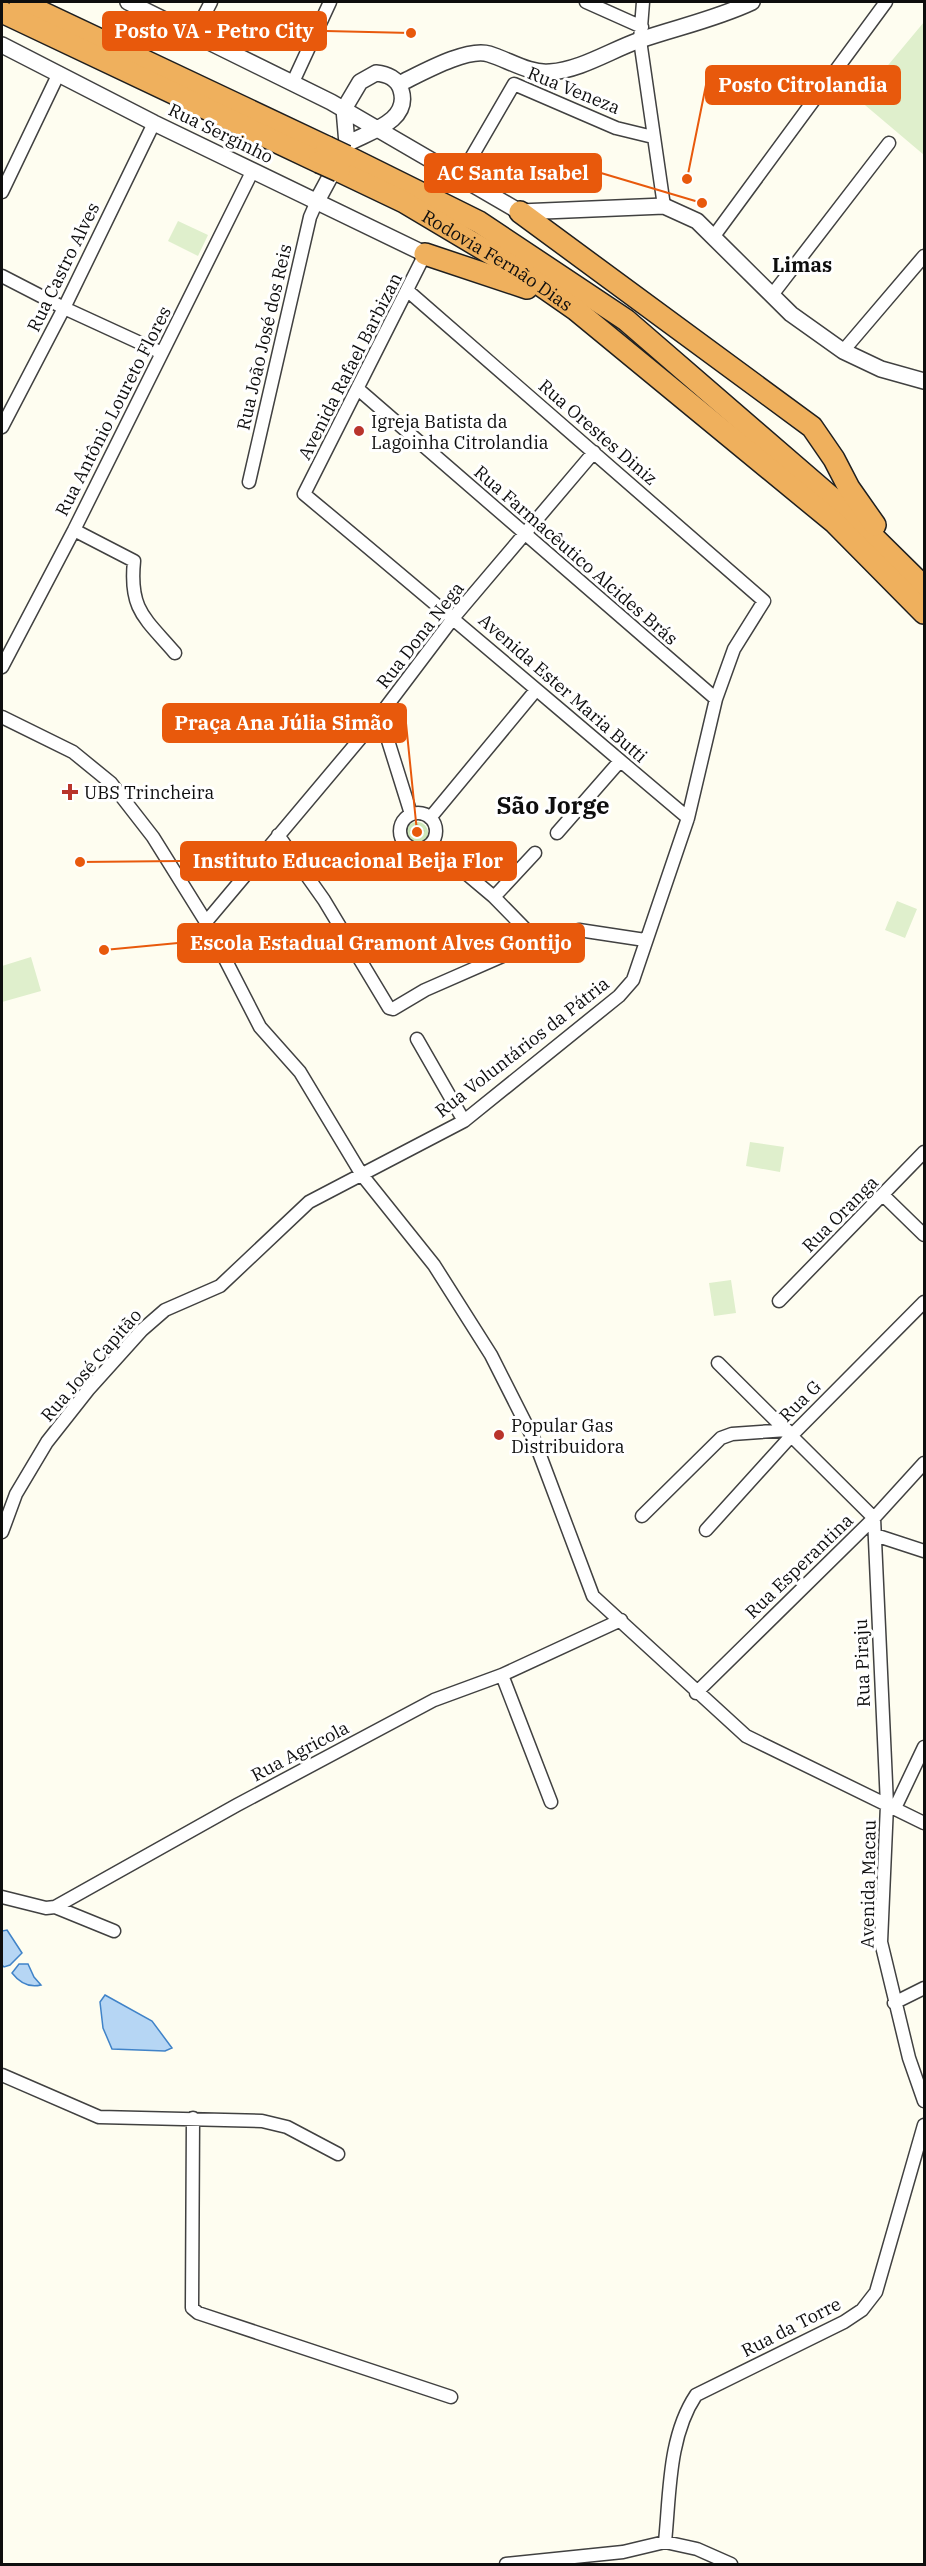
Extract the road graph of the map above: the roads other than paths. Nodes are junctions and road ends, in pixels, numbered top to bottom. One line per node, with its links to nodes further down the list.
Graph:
1 (20, 2): 21 (highway, Rodovia Fernão Dias)
2 (128, 2): 11 (street)
3 (211, 2): 11 (street)
4 (330, 2): 14 (street)
5 (586, 2): 10 (street)
6 (643, 2): 10 (street)
7 (753, 2): 10 (street)
8 (886, 2): 28 (street)
9 (2, 12): 21 (highway, Rodovia Fernão Dias)
10 (641, 34): 15 (street); 19 (street)
11 (195, 35): 14 (street)
12 (2, 45): 13 (street, Rua Serginho)
13 (58, 72): 17 (street, Rua Serginho); 24 (street)
14 (293, 82): 16 (street)
15 (399, 84): 16 (street); 18 (street)
16 (344, 109): 18 (street); 21 (street)
17 (154, 123): 22 (street, Rua Serginho); 34 (street, Rua Castro Alves)
18 (378, 130): 21 (street); 23 (street)
19 (653, 137): 23 (street, Rua Veneza); 26 (street)
20 (888, 143): 33 (street)
21 (336, 156): 25 (street); 37 (highway, Rodovia Fernão Dias); 47 (highway, Rodovia Fernão Dias)
22 (253, 170): 25 (street, Rua Serginho); 36 (street, Rua Antônio Loureto Flores)
23 (459, 177): 27 (street)
24 (2, 192)
25 (317, 201): 29 (street, Rua Serginho); 42 (street, Rua João José dos Reis)
26 (664, 206): 27 (street); 28 (street)
27 (520, 212): 46 (highway)
28 (714, 236): 33 (street)
29 (425, 254): 32 (street, Avenida Rafael Barbizan); 37 (highway)
30 (924, 256): 35 (street)
31 (2, 276): 34 (street)
32 (408, 291): 39 (street, Avenida Rafael Barbizan); 41 (street, Rua Orestes Diniz)
33 (772, 295): 35 (street)
34 (64, 308): 36 (street); 40 (street, Rua Castro Alves)
35 (843, 351): 38 (street)
36 (162, 353): 44 (street, Rua Antônio Loureto Flores)
37 (629, 353): 49 (highway, Rodovia Fernão Dias)
38 (924, 381)
39 (358, 389): 43 (street, Avenida Rafael Barbizan); 45 (street, Rua Farmacêutico Alcides Brás)
40 (2, 426)
41 (594, 452): 45 (street, Rua Dona Nega); 48 (street, Rua Orestes Diniz)
42 (249, 482)
43 (304, 494): 50 (street, Avenida Ester Maria Butti)
44 (74, 530): 51 (street); 52 (street, Rua Antônio Loureto Flores)
45 (524, 534): 50 (street, Rua Dona Nega); 54 (street, Rua Farmacêutico Alcides Brás)
46 (924, 578)
47 (924, 587)
48 (764, 601): 54 (street, Rua Voluntários da Pátria)
49 (924, 613)
50 (454, 617): 53 (street, Avenida Ester Maria Butti); 55 (street, Rua Dona Nega)
51 (175, 653)
52 (2, 668)
53 (536, 690): 57 (street, Avenida Ester Maria Butti); 59 (street)
54 (716, 699): 60 (street, Rua Voluntários da Pátria)
55 (380, 716): 58 (street); 62 (street, Rua Dona Nega)
56 (2, 717): 66 (street)
57 (620, 761): 60 (street, Avenida Ester Maria Butti); 61 (street)
58 (411, 814): 59 (street); 63 (street)
59 (430, 818): 63 (street)
60 (688, 818): 67 (street, Rua Voluntários da Pátria)
61 (558, 833)
62 (278, 835): 66 (street, Rua Dona Nega); 68 (street)
63 (431, 844): 65 (street)
64 (535, 853): 65 (street)
65 (494, 897): 68 (street)
66 (206, 922): 72 (street)
67 (645, 940): 68 (street); 70 (street, Rua Voluntários da Pátria)
68 (537, 941)
69 (417, 1039): 70 (street)
70 (464, 1121): 72 (street, Rua Voluntários da Pátria)
71 (924, 1152): 73 (street, Rua Oranga)
72 (362, 1176): 83 (street, Rua José Capitão); 86 (street)
73 (884, 1196): 74 (street); 75 (street, Rua Oranga)
74 (924, 1235)
75 (779, 1301)
76 (924, 1302): 78 (street, Rua G)
77 (717, 1363): 78 (street)
78 (789, 1432): 80 (street); 81 (street); 82 (street, Rua G)
79 (924, 1463): 81 (street, Rua Esperantina)
80 (642, 1516)
81 (874, 1518): 84 (street, Rua Piraju); 88 (street, Rua Esperantina)
82 (706, 1530)
83 (2, 1532)
84 (875, 1535): 85 (street); 91 (street, Rua Piraju)
85 (924, 1551)
86 (621, 1620): 87 (street, Rua Agricola); 88 (street)
87 (502, 1675): 90 (street); 94 (street, Rua Agricola)
88 (696, 1693): 91 (street)
89 (924, 1747): 91 (street)
90 (551, 1802)
91 (891, 1807): 92 (street); 97 (street, Avenida Macau)
92 (924, 1823)
93 (2, 1897): 94 (street)
94 (55, 1907): 95 (street)
95 (114, 1931)
96 (924, 1988): 97 (street)
97 (894, 2003): 99 (street, Avenida Macau)
98 (2, 2074): 100 (street)
99 (924, 2101)
100 (193, 2118): 102 (street); 103 (street)
101 (924, 2125): 104 (street, Rua da Torre)
102 (338, 2154)
103 (451, 2397)
104 (665, 2542): 105 (street); 106 (street)
105 (506, 2565)
106 (731, 2565)

